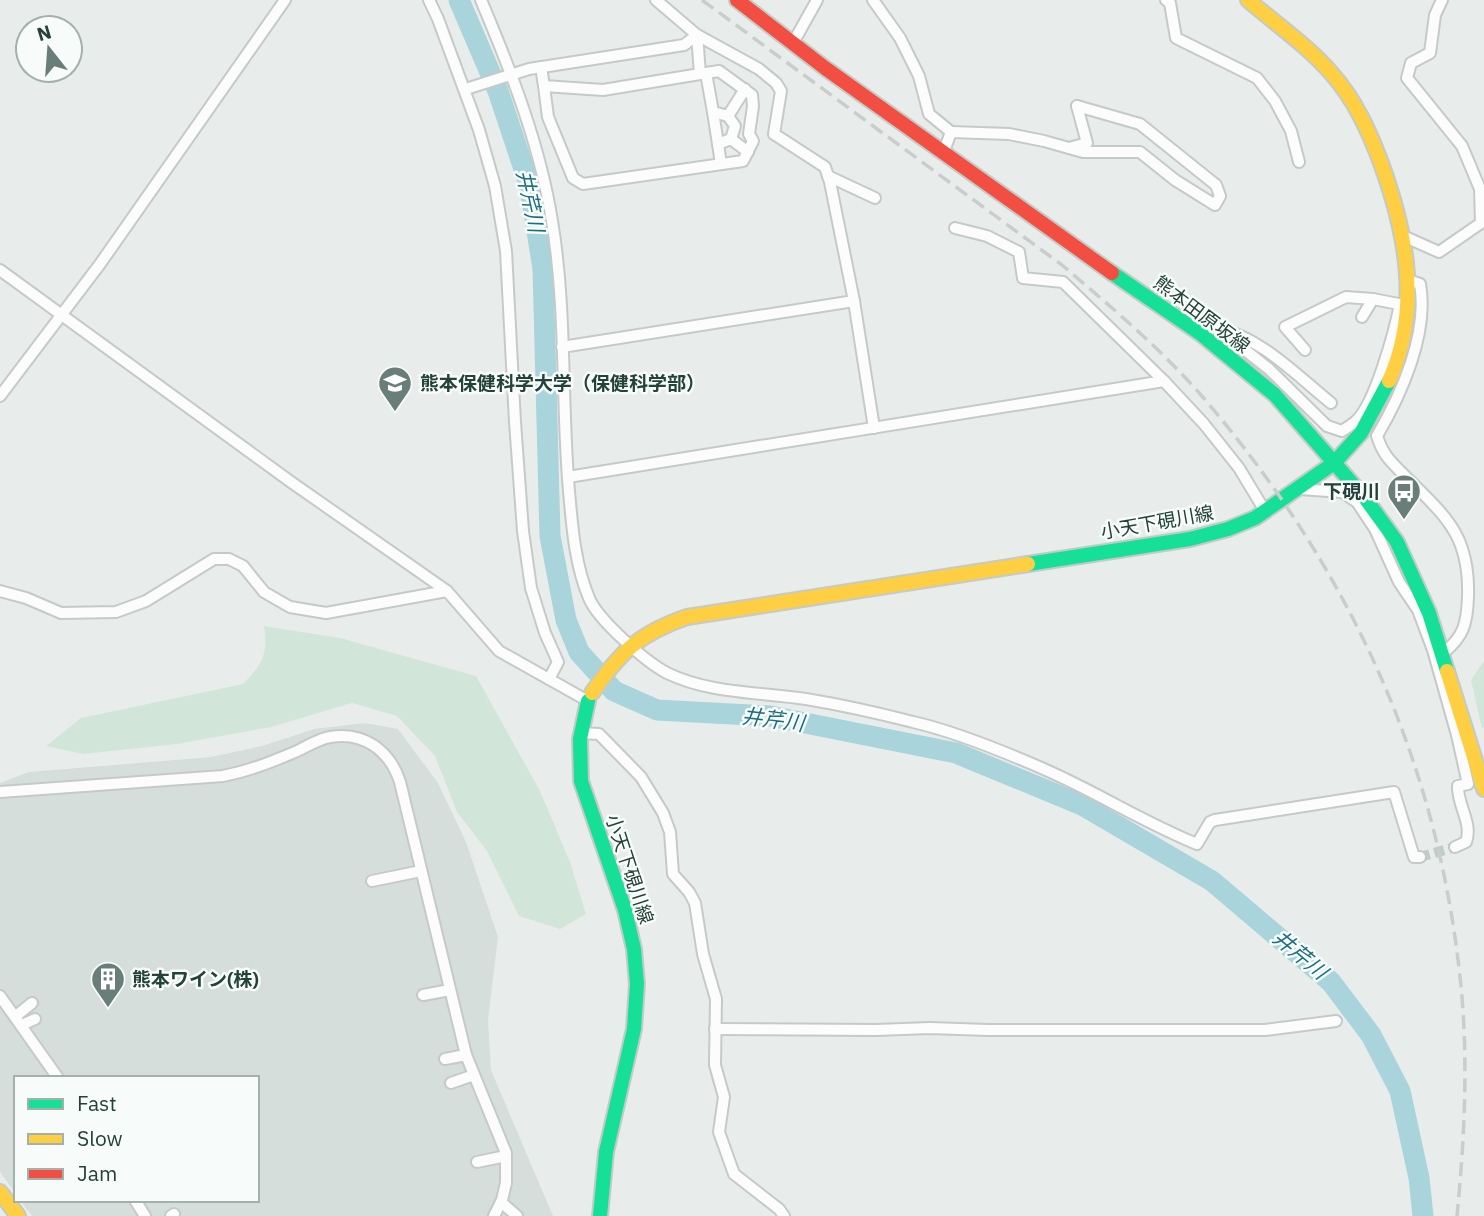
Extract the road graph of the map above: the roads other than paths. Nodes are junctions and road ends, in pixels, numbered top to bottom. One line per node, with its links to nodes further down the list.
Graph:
1 (285, 0): 38 (street)
2 (429, 0): 56 (street)
3 (481, 0): 15 (street)
4 (656, 0): 11 (street)
5 (737, 0): 12 (main road, 熊本田原坂線)
6 (817, 0): 12 (street)
7 (873, 0): 21 (street)
8 (1166, 0): 27 (street)
9 (1248, 0): 32 (main road, 小天下硯川線)
10 (1442, 0): 32 (street)
11 (697, 36): 13 (street); 14 (street); 29 (street)
12 (793, 43): 25 (main road, 熊本田原坂線)
13 (541, 67): 15 (street); 16 (street)
14 (703, 74): 16 (street); 18 (street); 19 (street)
15 (508, 75): 17 (street); 42 (street)
16 (544, 86): 28 (street)
17 (471, 88)
18 (745, 89): 20 (street); 26 (street)
19 (713, 112): 20 (street); 23 (street)
20 (728, 116): 22 (street)
21 (951, 132): 24 (street); 25 (street)
22 (731, 139): 23 (street); 26 (street)
23 (718, 144): 28 (street)
24 (1068, 148): 24 (street)
25 (944, 151): 40 (main road, 熊本田原坂線)
26 (748, 152): 28 (street)
27 (1299, 162)
28 (721, 164)
29 (828, 176): 30 (street); 36 (street)
30 (875, 198)
31 (955, 228): 44 (street)
32 (1403, 236): 34 (main road, 小天下硯川線)
33 (0, 270): 38 (street)
34 (1408, 281): 37 (main road, 小天下硯川線); 55 (street)
35 (1373, 299): 37 (street); 39 (street); 43 (street)
36 (854, 301): 42 (street); 47 (street)
37 (1403, 305): 41 (street); 48 (main road, 小天下硯川線)
38 (60, 314): 45 (street); 53 (street)
39 (1362, 317)
40 (1202, 334): 41 (street); 48 (main road, 熊本田原坂線)
41 (1247, 339): 46 (street)
42 (562, 347): 49 (street)
43 (1306, 350)
44 (1164, 381): 47 (street); 51 (street)
45 (0, 396)
46 (1331, 403)
47 (874, 428): 49 (street)
48 (1334, 462): 50 (main road, 小天下硯川線); 55 (main road, 熊本田原坂線)
49 (568, 477): 54 (street)
50 (1300, 489): 51 (main road, 小天下硯川線); 58 (street)
51 (1265, 511): 54 (main road, 小天下硯川線)
52 (0, 591): 53 (street)
53 (447, 591): 56 (street)
54 (627, 647): 57 (main road, 小天下硯川線); 63 (street)
55 (1443, 653): 58 (main road, 熊本田原坂線)
56 (549, 680): 57 (street)
57 (592, 693): 59 (main road, 小天下硯川線)
58 (1461, 731): 60 (main road, 熊本田原坂線); 62 (street)
59 (581, 733): 73 (street); 86 (main road, 小天下硯川線)
60 (1484, 789)
61 (0, 792): 64 (street)
62 (1455, 847)
63 (1420, 857)
64 (421, 871): 65 (street); 66 (street)
65 (372, 881)
66 (450, 990): 67 (street); 74 (street)
67 (423, 995)
68 (0, 996): 71 (street)
69 (32, 1003): 71 (street)
70 (35, 1019): 71 (street)
71 (19, 1021): 77 (street)
72 (1336, 1021): 73 (street)
73 (715, 1030): 87 (street)
74 (466, 1055): 75 (street); 76 (street)
75 (445, 1059)
76 (474, 1075): 78 (street); 79 (street)
77 (57, 1076)
78 (451, 1083)
79 (506, 1156): 80 (street); 82 (street)
80 (477, 1162)
81 (0, 1192): 83 (main road)
82 (501, 1202): 84 (street); 85 (street)
83 (18, 1216)
84 (494, 1216)
85 (517, 1216)
86 (600, 1216)
87 (784, 1216)

